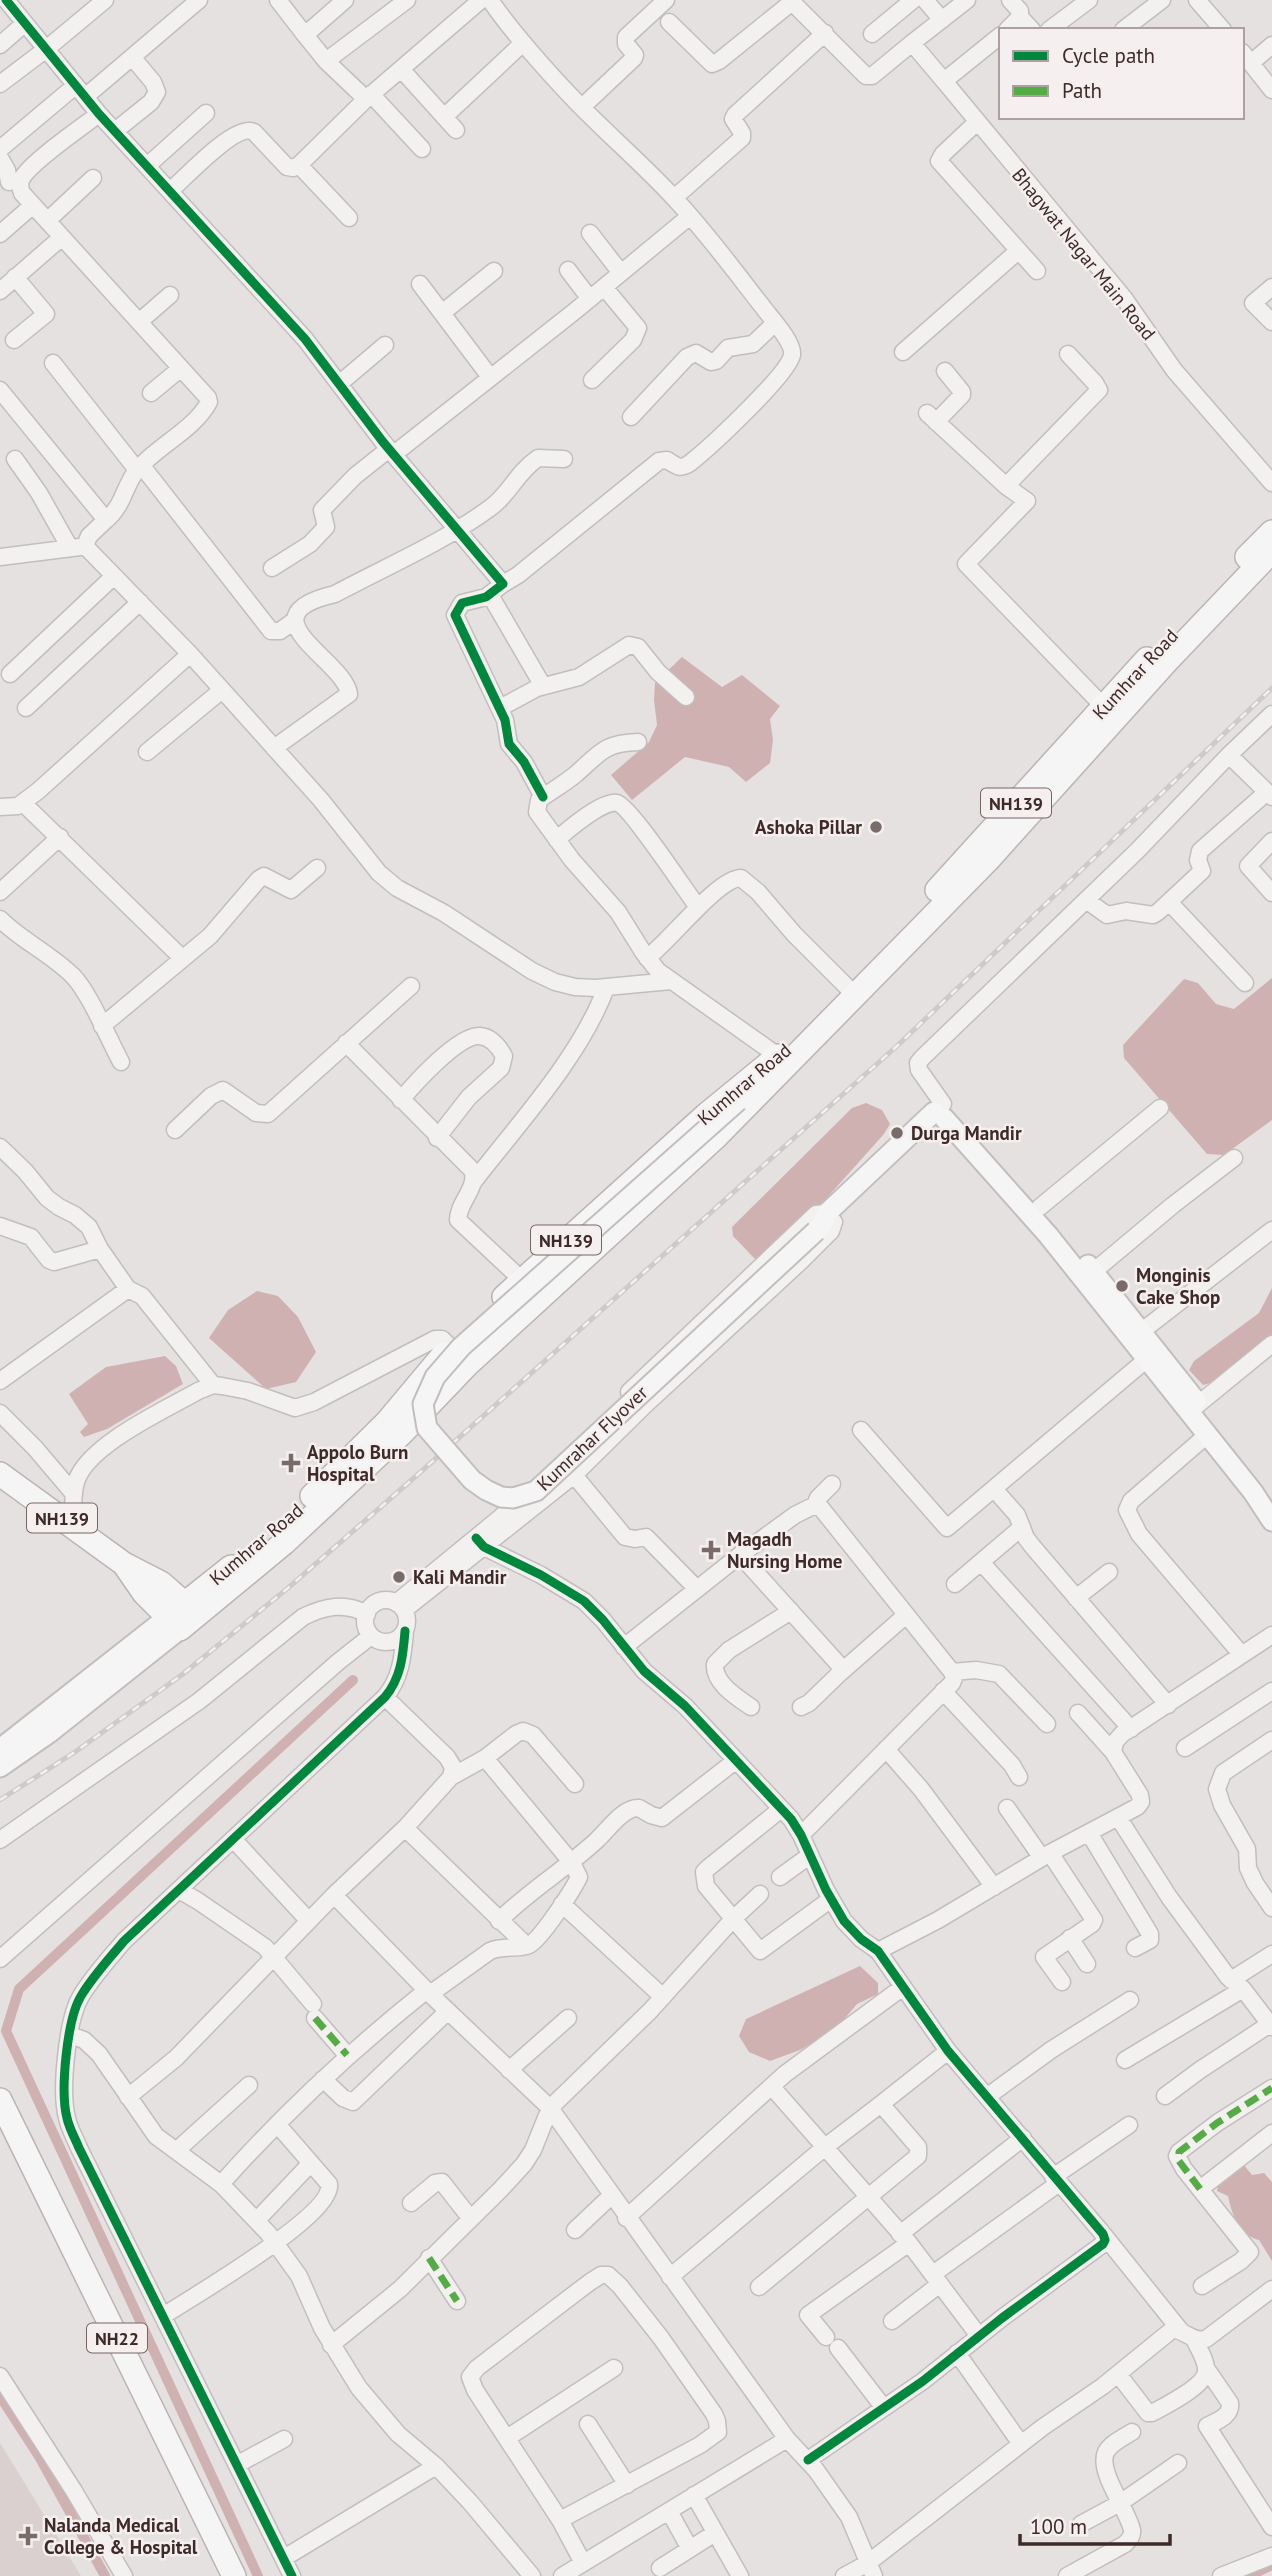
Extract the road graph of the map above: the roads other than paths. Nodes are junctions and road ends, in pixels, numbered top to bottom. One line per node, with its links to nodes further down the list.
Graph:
1 (6, 0): 19 (street)
2 (198, 0): 34 (street)
3 (278, 0): 26 (street)
4 (345, 0): 26 (street)
5 (407, 0): 36 (street)
6 (481, 0): 37 (street)
7 (490, 0): 29 (street)
8 (666, 0): 43 (street)
9 (913, 0): 27 (street)
10 (925, 0): 17 (street)
11 (967, 0): 17 (street)
12 (1089, 0): 22 (street)
13 (1162, 0): 23 (street)
14 (1197, 0): 24 (street)
15 (98, 2): 33 (street)
16 (1018, 6): 20 (street); 21 (street)
17 (942, 20): 30 (street)
18 (669, 22): 25 (street)
19 (24, 24): 31 (street); 33 (street)
20 (1008, 28)
21 (1031, 28)
22 (1052, 28)
23 (1126, 28)
24 (1221, 28)
25 (825, 33): 30 (street); 58 (street)
26 (305, 34): 36 (street)
27 (873, 34)
28 (999, 37): 38 (street)
29 (523, 43): 43 (street); 46 (street)
30 (912, 43): 38 (street, Bhagwat Nagar Main Road)
31 (0, 45)
32 (1272, 45): 35 (street)
33 (45, 50): 39 (street); 41 (street)
34 (132, 57): 41 (street); 49 (street)
35 (1247, 58): 40 (street)
36 (326, 61): 42 (street)
37 (401, 69): 42 (street); 46 (street)
38 (944, 81): 47 (street, Bhagwat Nagar Main Road)
39 (0, 84)
40 (1272, 90)
41 (80, 92): 45 (street); 50 (street)
42 (368, 97): 51 (street); 53 (street)
43 (582, 107): 58 (street)
44 (206, 113): 54 (street)
45 (99, 114): 49 (street); 56 (street)
46 (444, 117): 48 (street)
47 (977, 122): 66 (street); 99 (street, Bhagwat Nagar Main Road)
48 (456, 130)
49 (115, 131): 54 (street)
50 (0, 149)
51 (422, 149)
52 (0, 158): 56 (street)
53 (299, 165): 57 (street); 61 (street)
54 (147, 166): 57 (street)
55 (93, 178): 62 (street)
56 (10, 183): 59 (street)
57 (170, 191): 91 (street)
58 (674, 198): 60 (street)
59 (33, 205): 62 (street); 64 (street)
60 (690, 216): 70 (street); 81 (street)
61 (349, 218)
62 (47, 221): 65 (street)
63 (590, 233): 70 (street)
64 (0, 234)
65 (62, 237): 71 (street); 79 (street)
66 (1018, 250): 69 (street); 84 (street)
67 (568, 270): 77 (street)
68 (494, 271): 78 (street)
69 (1037, 271)
70 (621, 273): 74 (street)
71 (15, 277): 75 (street); 82 (street)
72 (420, 284): 78 (street)
73 (1272, 286): 80 (street)
74 (604, 287): 77 (street); 90 (street)
75 (0, 290)
76 (170, 295): 79 (street)
77 (590, 299): 89 (street)
78 (442, 313): 89 (street)
79 (139, 322): 87 (street)
80 (1272, 322)
81 (775, 323): 94 (street); 109 (street)
82 (14, 340)
83 (385, 345): 91 (street)
84 (903, 352)
85 (1068, 354): 100 (street)
86 (53, 363): 98 (street)
87 (181, 368): 93 (street); 98 (street)
88 (945, 372): 100 (street)
89 (490, 377): 95 (street)
90 (592, 380)
91 (339, 384): 95 (street)
92 (0, 390): 101 (street)
93 (151, 393)
94 (631, 417)
95 (391, 452): 102 (street); 107 (street)
96 (15, 459): 104 (street)
97 (564, 459): 102 (street)
98 (140, 468): 101 (street); 112 (street)
99 (1272, 483)
100 (1006, 486): 118 (street)
101 (106, 520): 104 (street)
102 (458, 530): 109 (street); 112 (street)
103 (1272, 532): 118 (highway, Kumhrar Road / NH139)
104 (78, 547): 106 (street); 108 (street)
105 (1272, 551): 124 (highway, Kumhrar Road / NH139)
106 (0, 556)
107 (272, 568)
108 (114, 576): 111 (street); 114 (street)
109 (503, 584): 110 (street)
110 (490, 595): 115 (street); 120 (street)
111 (140, 602): 113 (street); 119 (street)
112 (295, 620): 123 (street)
113 (190, 654): 116 (street); 129 (street)
114 (10, 674)
115 (543, 686): 117 (street); 120 (street)
116 (222, 690): 123 (street); 125 (street)
117 (686, 697)
118 (1104, 707): 124 (highway, Kumhrar Road / NH139)
119 (26, 708)
120 (500, 708): 128 (street)
121 (1272, 714): 126 (street)
122 (638, 742): 128 (street)
123 (274, 748): 146 (street)
124 (1076, 751): 147 (highway, Kumhrar Road / NH139); 152 (highway, Kumhrar Road / NH139)
125 (148, 752)
126 (1229, 755): 127 (street); 137 (street)
127 (1270, 795): 138 (street)
128 (543, 797): 132 (street)
129 (23, 803): 130 (street); 131 (street)
130 (1, 806)
131 (60, 836): 135 (street); 141 (street)
132 (556, 840): 139 (street); 142 (street)
133 (1272, 841): 136 (street)
134 (317, 868): 141 (street)
135 (0, 892)
136 (1272, 893)
137 (1086, 901): 138 (street); 155 (street)
138 (1170, 903): 144 (street)
139 (698, 908): 142 (street); 147 (street)
140 (0, 919): 148 (street)
141 (182, 958): 148 (street)
142 (647, 958): 143 (street)
143 (671, 981): 146 (street); 150 (street)
144 (1245, 983)
145 (411, 986): 149 (street)
146 (606, 988): 160 (street)
147 (848, 988): 150 (highway, Kumhrar Road / NH139)
148 (102, 1026): 151 (street)
149 (346, 1043): 153 (street); 156 (street)
150 (779, 1056): 152 (highway, Kumhrar Road / NH139)
151 (121, 1062)
152 (752, 1088): 162 (main road, Kumrahar Flyover, bridge); 167 (highway, Kumhrar Road / NH139); 177 (highway, NH139)
153 (401, 1100): 157 (street); 157 (street)
154 (1160, 1108): 161 (street)
155 (942, 1113): 161 (main road); 162 (main road, Kumrahar Flyover); 169 (main road)
156 (175, 1130)
157 (438, 1138): 160 (street)
158 (0, 1147): 165 (street)
159 (1234, 1157): 166 (street)
160 (474, 1181): 167 (street)
161 (1040, 1207): 166 (main road)
162 (825, 1223): 181 (street); 190 (street)
163 (0, 1226): 165 (street)
164 (1272, 1230): 169 (street)
165 (100, 1249): 168 (street)
166 (1093, 1272): 169 (main road)
167 (522, 1280): 171 (highway, Kumhrar Road / NH139)
168 (128, 1289): 173 (street); 174 (street)
169 (1137, 1336): 172 (main road); 175 (main road)
170 (1272, 1344): 175 (street)
171 (450, 1347): 174 (street); 177 (highway, Kumhrar Road / NH139)
172 (1147, 1359): 175 (main road); 183 (street)
173 (0, 1381)
174 (213, 1385): 184 (street)
175 (1193, 1408): 179 (main road); 185 (main road)
176 (0, 1413): 184 (street)
177 (405, 1420): 201 (highway, Kumhrar Road / NH139)
178 (861, 1430): 183 (street)
179 (1207, 1435): 187 (main road); 206 (street)
180 (0, 1474): 188 (highway, NH139)
181 (574, 1475): 190 (street); 195 (street)
182 (832, 1484): 186 (street)
183 (994, 1489): 189 (street)
184 (74, 1494): 188 (street)
185 (1272, 1501)
186 (815, 1505): 191 (street); 200 (street)
187 (1272, 1521)
188 (73, 1526): 201 (highway, NH139)
189 (1023, 1527): 192 (street); 196 (street)
190 (480, 1542): 197 (street); 205 (street)
191 (740, 1555): 195 (street); 198 (street)
192 (981, 1562): 194 (street); 217 (street)
193 (1109, 1572): 196 (street)
194 (955, 1584)
195 (697, 1589): 205 (street)
196 (1076, 1598): 212 (street)
197 (400, 1606): 199 (street); 202 (street)
198 (791, 1611): 208 (street); 213 (street)
199 (367, 1614): 204 (street); 236 (street)
200 (906, 1615): 207 (street); 208 (street)
201 (182, 1616): 220 (main road); 225 (main road)
202 (405, 1631): 204 (street); 211 (street)
203 (1272, 1635): 206 (street)
204 (372, 1636): 256 (street)
205 (624, 1647): 224 (street)
206 (1242, 1655): 212 (street)
207 (952, 1672): 209 (street); 216 (street)
208 (840, 1673): 214 (street)
209 (943, 1691): 221 (street); 227 (street)
210 (1272, 1691): 219 (street)
211 (385, 1697): 226 (street); 235 (street)
212 (1168, 1705): 217 (street)
213 (751, 1707)
214 (801, 1707)
215 (1078, 1713): 222 (street)
216 (1047, 1724)
217 (1130, 1728): 222 (street)
218 (1272, 1740): 247 (street)
219 (1185, 1748)
220 (0, 1749)
221 (886, 1749): 234 (street); 241 (street)
222 (1113, 1752): 231 (street)
223 (485, 1758): 226 (street); 228 (street); 239 (street)
224 (735, 1760): 230 (street); 239 (street)
225 (0, 1767)
226 (451, 1777): 232 (street)
227 (1019, 1777)
228 (575, 1784)
229 (1007, 1808): 238 (street)
230 (781, 1809): 234 (street); 248 (street)
231 (1118, 1817): 233 (street); 260 (street)
232 (405, 1828): 244 (street); 250 (street)
233 (1089, 1833): 238 (street); 253 (street)
234 (801, 1835): 237 (street)
235 (233, 1839): 242 (street); 249 (street)
236 (0, 1840)
237 (809, 1856): 240 (street); 245 (street)
238 (1046, 1856): 241 (street); 251 (street)
239 (572, 1863): 246 (street); 250 (street)
240 (780, 1877)
241 (994, 1887): 254 (street)
242 (178, 1890): 257 (street); 268 (street)
243 (760, 1894): 248 (street)
244 (334, 1895): 249 (street); 262 (street)
245 (831, 1899): 248 (street); 254 (street)
246 (562, 1904): 252 (street); 263 (street)
247 (1272, 1908)
248 (733, 1919): 263 (street)
249 (309, 1921): 257 (street)
250 (499, 1921): 252 (street)
251 (1070, 1938): 258 (street); 259 (street)
252 (527, 1946): 262 (street)
253 (1135, 1948)
254 (878, 1951): 261 (street)
255 (1272, 1954): 260 (street)
256 (1, 1956)
257 (274, 1957): 270 (street); 279 (street)
258 (1087, 1964)
259 (1062, 1982)
260 (1237, 1985): 267 (street); 271 (street)
261 (903, 1987): 269 (street); 275 (street)
262 (429, 1992): 265 (street); 270 (street)
263 (663, 1997): 282 (street)
264 (1129, 2000): 277 (street)
265 (448, 2011): 272 (street); 273 (street)
266 (568, 2018): 272 (street)
267 (1271, 2026): 278 (street)
268 (69, 2035): 279 (street); 311 (street)
269 (948, 2050): 277 (street); 281 (street)
270 (347, 2055): 273 (street)
271 (1125, 2060)
272 (509, 2070): 282 (street)
273 (323, 2079): 283 (street)
274 (249, 2085): 289 (street)
275 (772, 2087): 288 (street); 297 (street)
276 (1272, 2088): 293 (street)
277 (988, 2096): 287 (street)
278 (1165, 2096)
279 (128, 2097): 289 (street)
280 (0, 2100): 349 (highway, NH22)
281 (881, 2104): 288 (street); 295 (street)
282 (550, 2108): 294 (street); 298 (street)
283 (277, 2124): 290 (street); 292 (street)
284 (1129, 2124): 291 (street)
285 (0, 2129): 348 (highway, NH22)
286 (1272, 2133): 293 (street)
287 (1023, 2138): 291 (street); 302 (street)
288 (825, 2147): 295 (street); 305 (street)
289 (176, 2151): 292 (street)
290 (311, 2163): 299 (street); 303 (street)
291 (1056, 2180): 301 (street); 306 (street)
292 (220, 2183): 299 (street)
293 (1200, 2189): 307 (street)
294 (611, 2196): 297 (street); 300 (street)
295 (867, 2196): 302 (street); 308 (street)
296 (411, 2203): 298 (street)
297 (626, 2218): 305 (street)
298 (471, 2219): 304 (street)
299 (257, 2220): 303 (street)
300 (575, 2230)
301 (1103, 2234): 313 (street); 314 (street)
302 (904, 2238): 306 (street); 322 (street)
303 (275, 2243): 311 (street); 316 (street)
304 (429, 2258): 310 (street); 316 (street)
305 (670, 2277): 327 (street)
306 (936, 2279): 312 (street); 314 (street)
307 (1202, 2286)
308 (759, 2287)
309 (1272, 2289): 315 (street)
310 (457, 2301)
311 (163, 2316): 331 (street)
312 (892, 2321)
313 (1180, 2330): 315 (street); 320 (street)
314 (979, 2336): 317 (street)
315 (1194, 2339): 319 (street)
316 (331, 2345): 332 (street)
317 (957, 2353): 322 (street); 328 (street)
318 (614, 2368): 325 (street)
319 (1206, 2368): 320 (street); 339 (street)
320 (1118, 2374): 328 (street)
321 (0, 2376): 347 (street)
322 (884, 2408): 329 (street)
323 (588, 2424): 333 (street)
324 (1132, 2432): 335 (street)
325 (507, 2438): 333 (street); 337 (street)
326 (284, 2439): 331 (street)
327 (787, 2439): 329 (street); 334 (street)
328 (1021, 2444): 345 (street)
329 (808, 2460): 345 (street)
330 (1178, 2462): 335 (street)
331 (238, 2465): 343 (street)
332 (436, 2466): 343 (street); 351 (street)
333 (627, 2485): 337 (street)
334 (694, 2495): 336 (street); 340 (street)
335 (1120, 2503): 338 (street); 354 (street)
336 (669, 2511): 341 (street); 346 (street)
337 (560, 2520): 346 (street)
338 (1081, 2524)
339 (1272, 2527)
340 (715, 2533): 341 (street); 352 (street)
341 (690, 2549): 344 (street)
342 (1272, 2556): 355 (street)
343 (284, 2558): 350 (street)
344 (660, 2568)
345 (871, 2570): 353 (street)
346 (572, 2572)
347 (124, 2576)
348 (219, 2576)
349 (234, 2576)
350 (292, 2576)
351 (532, 2576)
352 (740, 2576)
353 (844, 2576)
354 (1067, 2576)
355 (1221, 2576)

